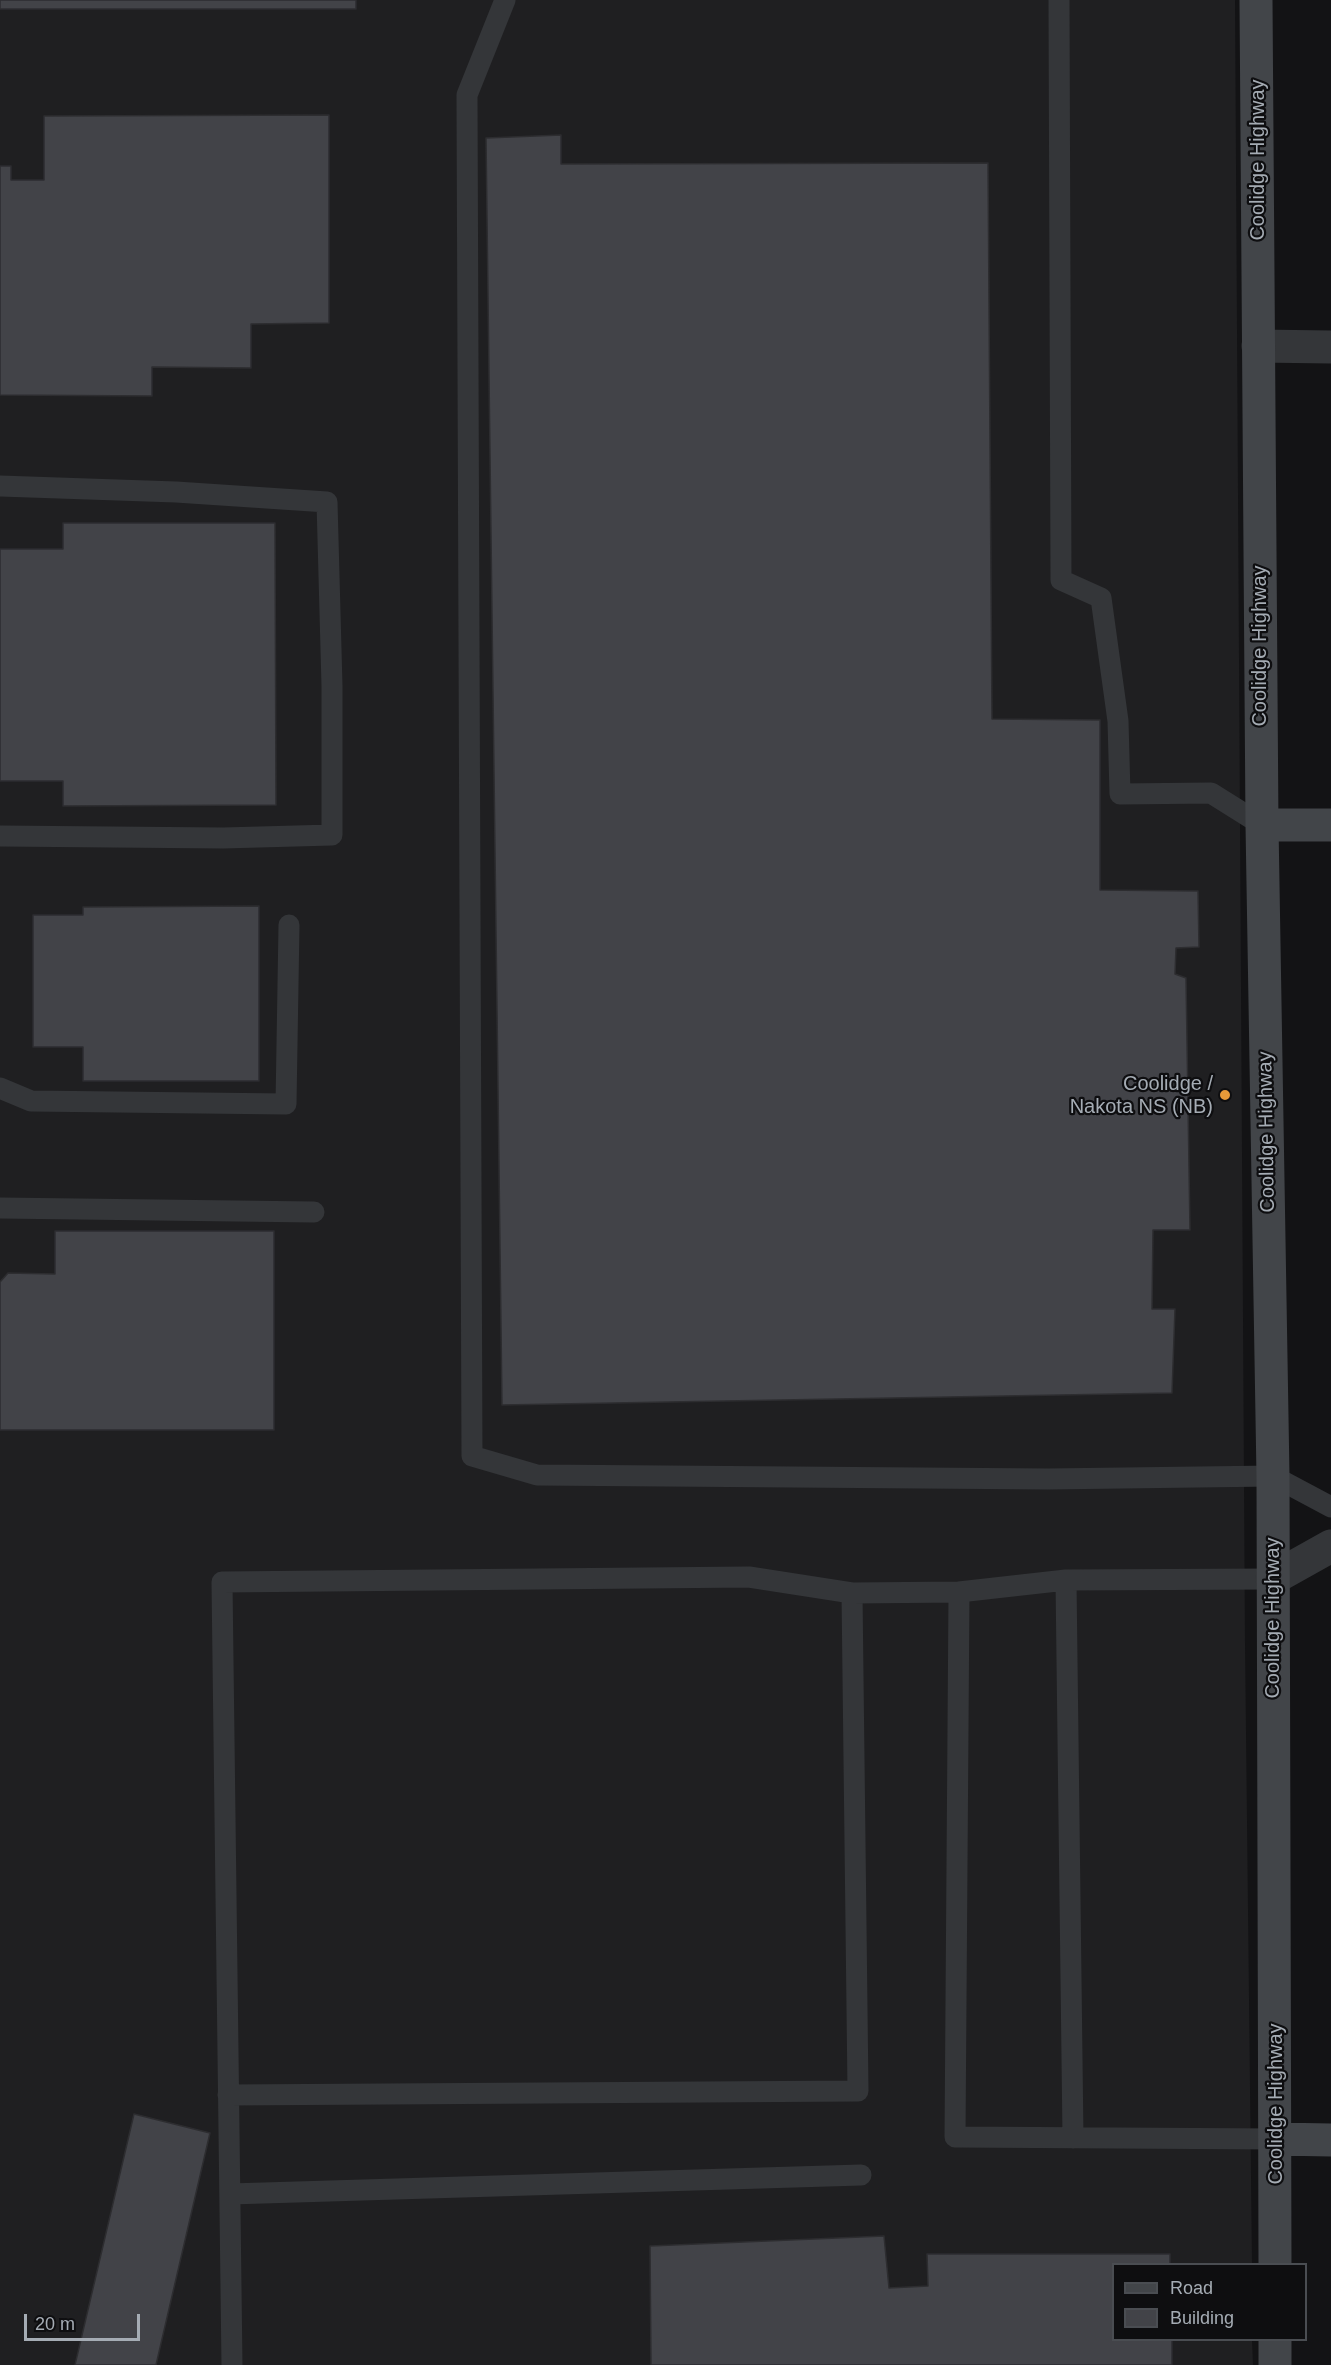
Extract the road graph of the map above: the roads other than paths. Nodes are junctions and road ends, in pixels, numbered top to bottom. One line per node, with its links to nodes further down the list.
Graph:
1 (505, 0): 14 (lane)
2 (1059, 0): 7 (lane)
3 (1256, 0): 4 (main road, Coolidge Highway)
4 (1258, 346): 5 (street); 7 (main road, Coolidge Highway)
5 (1331, 347)
6 (0, 486): 9 (lane)
7 (1262, 825): 8 (main road); 14 (main road, Coolidge Highway)
8 (1331, 825)
9 (0, 836)
10 (289, 925): 11 (lane)
11 (0, 1088)
12 (0, 1208): 13 (lane)
13 (314, 1212)
14 (1273, 1476): 15 (lane); 17 (main road, Coolidge Highway)
15 (1331, 1507)
16 (1331, 1546): 17 (street)
17 (1272, 1579): 18 (lane); 23 (main road, Coolidge Highway)
18 (1066, 1580): 19 (lane); 22 (lane)
19 (959, 1592): 20 (lane); 22 (lane)
20 (852, 1593): 21 (lane); 21 (lane)
21 (228, 2095): 26 (lane)
22 (1073, 2138): 23 (lane)
23 (1276, 2139): 24 (main road); 27 (main road, Coolidge Highway)
24 (1331, 2140)
25 (861, 2175): 26 (lane)
26 (230, 2194): 29 (lane)
27 (1275, 2263)
28 (1275, 2341): 30 (main road)
29 (232, 2365)
30 (1275, 2365)

